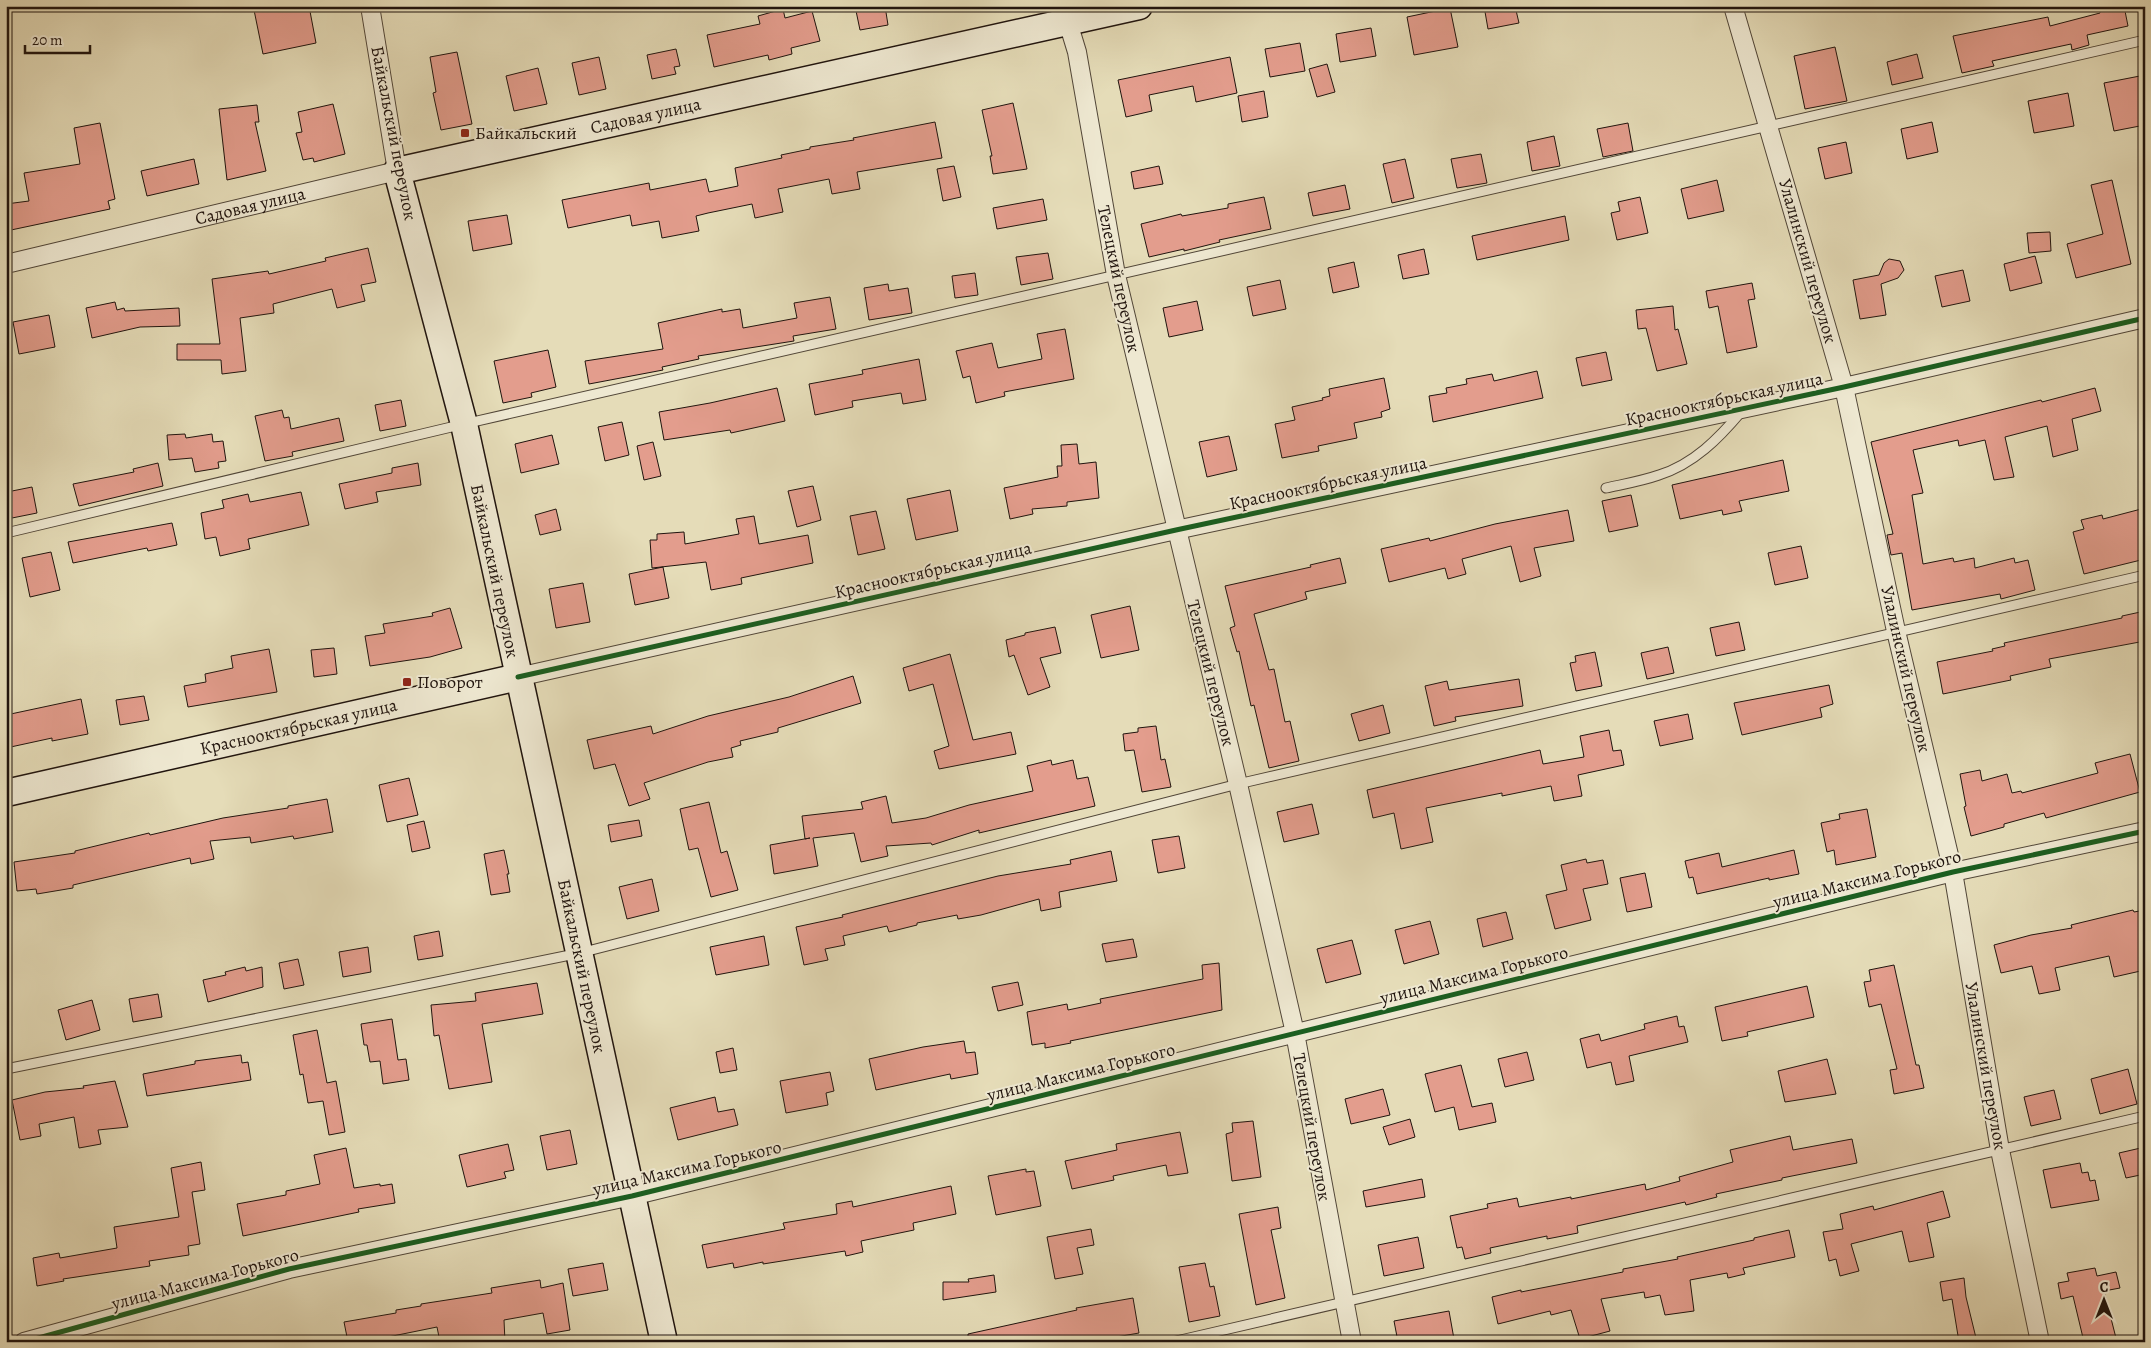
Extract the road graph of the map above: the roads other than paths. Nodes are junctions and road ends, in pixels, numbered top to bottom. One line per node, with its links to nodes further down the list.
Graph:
1 (370, 6): 7 (street, Байкальский переулок)
2 (1139, 6): 4 (main road, Садовая улица)
3 (1733, 6): 6 (street, Улалинский переулок)
4 (1066, 14): 7 (main road, Садовая улица); 9 (street, Телецкий переулок)
5 (2145, 40): 6 (lane)
6 (1768, 125): 9 (lane); 11 (street, Улалинский переулок)
7 (397, 171): 8 (street, Садовая улица); 13 (main road, Байкальский переулок)
8 (6, 264)
9 (1116, 275): 13 (lane); 15 (street, Телецкий переулок)
10 (2145, 318): 11 (street, Краснооктябрьская улица)
11 (1844, 387): 12 (street, Краснооктябрьская улица); 18 (street, Улалинский переулок)
12 (1744, 408): 14 (lane); 15 (street, Краснооктябрьская улица)
13 (464, 424): 16 (lane); 19 (main road, Байкальский переулок)
14 (1606, 488)
15 (1176, 530): 19 (street, Краснооктябрьская улица); 20 (street, Телецкий переулок)
16 (6, 533)
17 (2145, 575): 18 (lane)
18 (1896, 630): 20 (lane); 23 (street, Улалинский переулок)
19 (518, 677): 21 (main road, Краснооктябрьская улица); 24 (main road, Байкальский переулок)
20 (1238, 784): 24 (lane); 25 (street, Телецкий переулок)
21 (6, 793)
22 (2145, 831): 23 (street, улица Максима Горького)
23 (1953, 872): 25 (street, улица Максима Горького); 28 (street, Улалинский переулок)
24 (580, 953): 26 (lane); 29 (main road, Байкальский переулок)
25 (1294, 1034): 29 (street, улица Максима Горького); 30 (street, Телецкий переулок)
26 (6, 1069)
27 (2145, 1116): 28 (lane)
28 (2000, 1150): 30 (lane); 35 (street, Улалинский переулок)
29 (632, 1196): 31 (street, улица Максима Горького); 32 (main road, Байкальский переулок)
30 (1344, 1302): 33 (lane); 34 (street, Телецкий переулок)
31 (24, 1342)
32 (664, 1342)
33 (1172, 1342)
34 (1352, 1342)
35 (2040, 1342)

